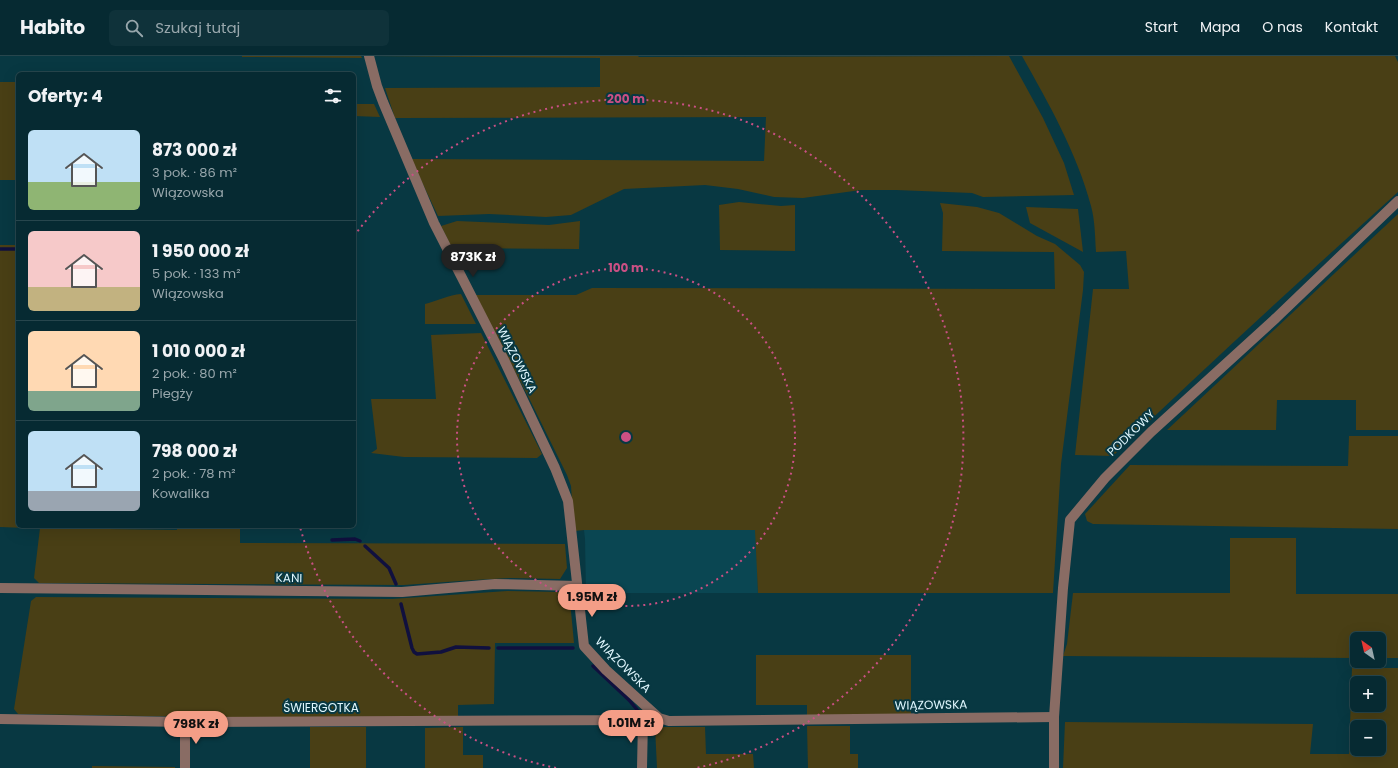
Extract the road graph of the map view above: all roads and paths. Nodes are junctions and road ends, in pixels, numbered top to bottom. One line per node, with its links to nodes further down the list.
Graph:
1 (369, 56): 3 (street, WIĄZOWSKA)
2 (1398, 201): 6 (street, PODKOWY)
3 (577, 586): 4 (street, KANI); 5 (street, WIĄZOWSKA)
4 (0, 588)
5 (655, 715): 6 (street, WIĄZOWSKA); 8 (street)
6 (1054, 717): 13 (street, PODKOWY)
7 (0, 719): 9 (street, ŚWIERGOTKA); 10 (street)
8 (643, 720): 9 (street, ŚWIERGOTKA); 12 (street)
9 (185, 722): 11 (street)
10 (0, 728)
11 (185, 768)
12 (642, 768)
13 (1054, 768)

